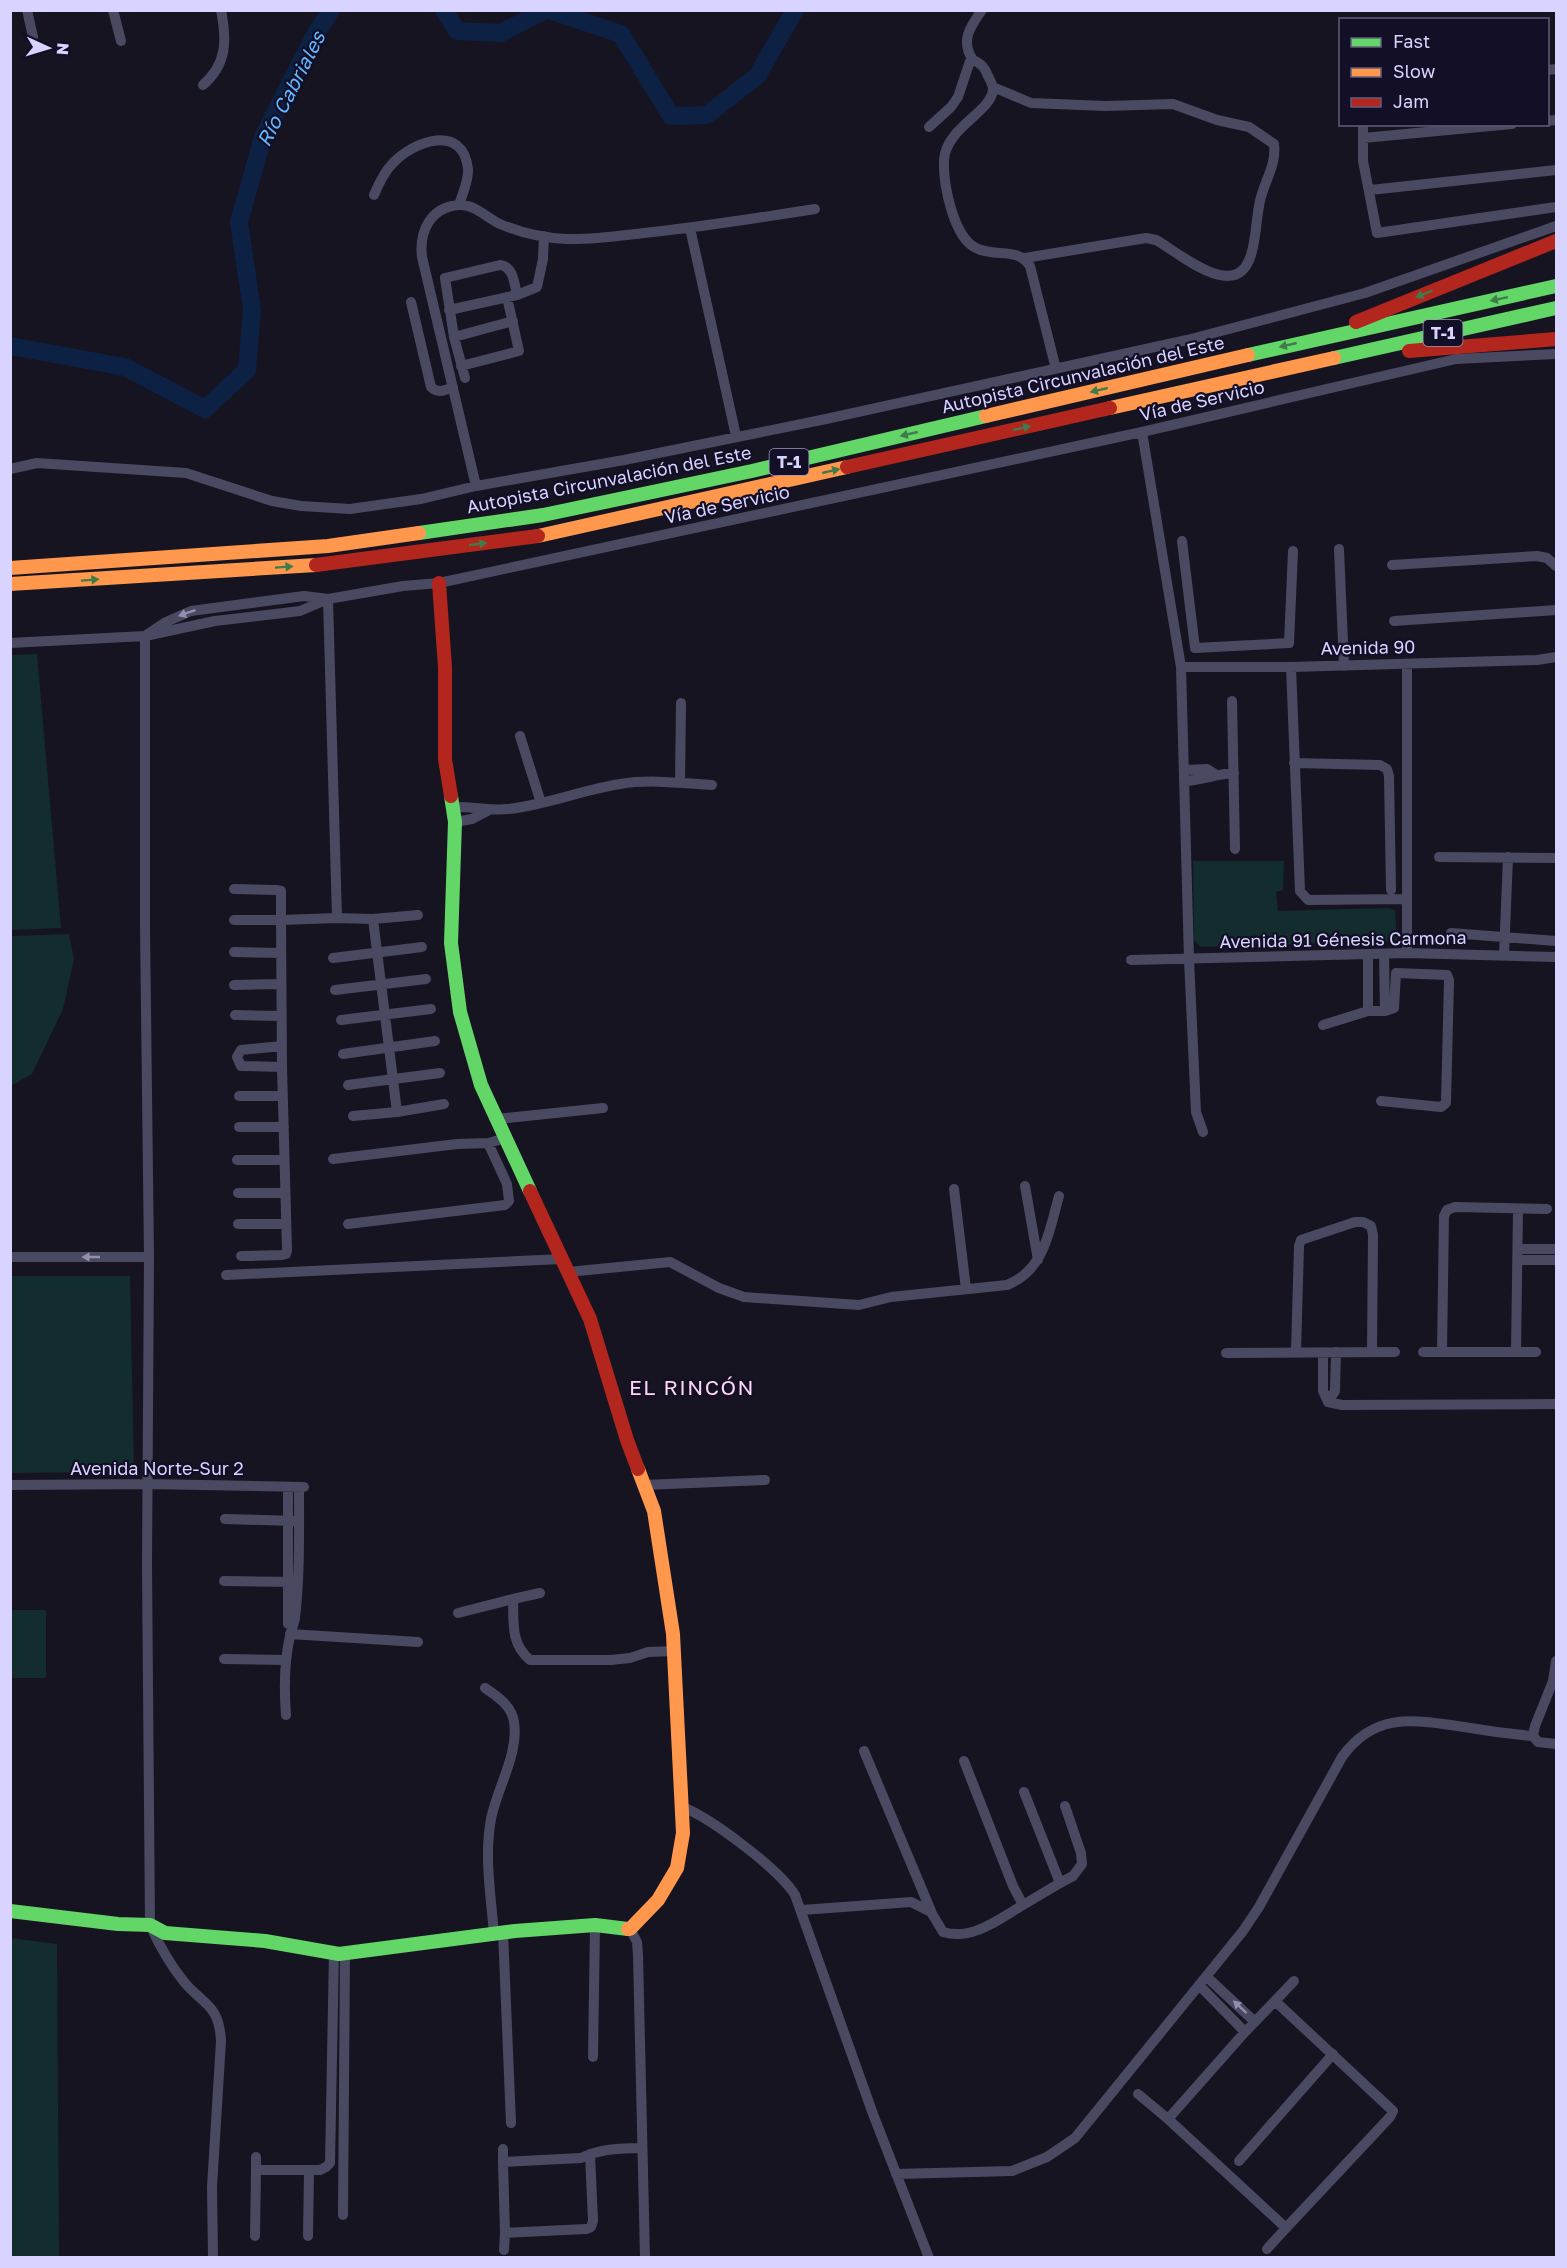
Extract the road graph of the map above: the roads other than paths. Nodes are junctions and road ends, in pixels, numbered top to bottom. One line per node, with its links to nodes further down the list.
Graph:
1 (27, 10): 5 (street)
2 (113, 10): 6 (street)
3 (222, 10): 8 (street)
4 (982, 10): 7 (street)
5 (33, 37)
6 (121, 41)
7 (973, 60): 9 (street); 12 (street)
8 (203, 85)
9 (993, 87): 24 (street); 24 (street)
10 (1363, 126): 13 (street)
11 (1491, 126): 13 (street)
12 (929, 127)
13 (1363, 138): 15 (street)
14 (1557, 170): 15 (street)
15 (1370, 190): 18 (street)
16 (374, 195): 17 (street)
17 (459, 205): 22 (street); 39 (street)
18 (1557, 207)
19 (816, 209): 21 (street)
20 (1557, 225): 37 (street)
21 (690, 228): 22 (street); 41 (street)
22 (544, 236): 26 (street)
23 (1557, 241): 31 (main road, one-way to 31)
24 (1025, 258): 37 (street)
25 (1557, 286): 31 (main road, Autopista Circunvalación del Este / T-1, one-way to 31)
26 (512, 296): 29 (street); 29 (street); 30 (street)
27 (411, 302): 39 (street)
28 (1557, 308): 35 (main road, Autopista Circunvalación del Este / T-1)
29 (449, 310): 32 (street)
30 (513, 321): 32 (street); 36 (street)
31 (1323, 337): 49 (main road, Autopista Circunvalación del Este / T-1, one-way to 49)
32 (454, 338): 36 (street)
33 (1557, 339): 35 (main road)
34 (1557, 354): 40 (street, Vía de Servicio)
35 (1329, 358): 50 (main road, Autopista Circunvalación del Este / T-1, one-way to 35)
36 (462, 366): 38 (street)
37 (1056, 369): 41 (street)
38 (465, 378)
39 (453, 387): 43 (street)
40 (1143, 432): 51 (street, Vía de Servicio); 61 (street)
41 (736, 436): 43 (street)
42 (10, 469): 43 (street)
43 (476, 486)
44 (1182, 541): 60 (street)
45 (1339, 549): 65 (street)
46 (1293, 551): 60 (street)
47 (1392, 565): 48 (street)
48 (1557, 566)
49 (10, 568)
50 (68, 581): 52 (main road, Autopista Circunvalación del Este / T-1); 53 (main road)
51 (439, 583): 54 (street, Vía de Servicio); 79 (main road)
52 (10, 584)
53 (10, 594)
54 (328, 599): 55 (street, Vía de Servicio); 57 (street); 90 (street)
55 (219, 606): 57 (street); 59 (street, Vía de Servicio, one-way to 59)
56 (1557, 610): 58 (street)
57 (215, 621): 59 (street)
58 (1394, 621)
59 (145, 636): 62 (street, Vía de Servicio); 160 (street)
60 (1193, 638): 61 (street)
61 (1176, 640): 66 (street)
62 (10, 643)
63 (1557, 657): 64 (street, Avenida 90)
64 (1407, 664): 65 (street, Avenida 90); 88 (street)
65 (1344, 666): 67 (street, Avenida 90)
66 (1181, 667): 67 (street, Avenida 90); 72 (street)
67 (1291, 667): 71 (street)
68 (1232, 701): 73 (street)
69 (681, 703): 76 (street)
70 (520, 736): 78 (street)
71 (1294, 763): 87 (street); 88 (street)
72 (1185, 770): 74 (street); 75 (street)
73 (1234, 773): 74 (street); 82 (street)
74 (1215, 774): 75 (street)
75 (1185, 781): 107 (street)
76 (680, 783): 77 (street); 78 (street)
77 (712, 786)
78 (541, 803): 80 (street)
79 (453, 807): 80 (street); 81 (main road)
80 (489, 810): 81 (street)
81 (455, 822): 137 (main road)
82 (1235, 849)
83 (1439, 857): 84 (street)
84 (1508, 858): 85 (street); 95 (street)
85 (1557, 858)
86 (234, 889): 93 (street)
87 (1391, 890)
88 (1406, 899): 101 (street)
89 (418, 915): 91 (street)
90 (337, 918): 91 (street); 93 (street)
91 (373, 919): 100 (street)
92 (234, 920): 93 (street)
93 (281, 920): 99 (street)
94 (1451, 933): 95 (street)
95 (1505, 937): 96 (street); 104 (street)
96 (1557, 941)
97 (422, 947): 100 (street)
98 (234, 952): 99 (street)
99 (281, 953): 110 (street)
100 (377, 953): 106 (street); 112 (street)
101 (1407, 953): 103 (street, Avenida 91 Génesis Carmona); 104 (street, Avenida 91 Génesis Carmona)
102 (1368, 954): 103 (street, Avenida 91 Génesis Carmona); 107 (street, Avenida 91 Génesis Carmona); 115 (street)
103 (1383, 954): 116 (street)
104 (1504, 956): 105 (street, Avenida 91 Génesis Carmona)
105 (1557, 957)
106 (333, 958)
107 (1189, 959): 108 (street, Avenida 91 Génesis Carmona); 140 (street)
108 (1131, 960)
109 (426, 979): 112 (street)
110 (281, 984): 111 (street); 118 (street)
111 (234, 985)
112 (381, 985): 113 (street); 119 (street)
113 (335, 990)
114 (431, 1009): 119 (street)
115 (1368, 1011): 116 (street); 121 (street)
116 (1385, 1011): 132 (street)
117 (235, 1016): 118 (street)
118 (281, 1016): 123 (street)
119 (384, 1016): 120 (street); 124 (street)
120 (341, 1020)
121 (1323, 1025)
122 (435, 1041): 124 (street)
123 (282, 1046): 126 (street); 126 (street)
124 (390, 1048): 125 (street); 128 (street)
125 (343, 1054)
126 (282, 1067): 131 (street)
127 (440, 1073): 128 (street)
128 (394, 1080): 129 (street); 135 (street)
129 (348, 1085)
130 (239, 1096): 131 (street)
131 (282, 1096): 138 (street)
132 (1382, 1101)
133 (444, 1104): 135 (street)
134 (603, 1108): 137 (street)
135 (397, 1112): 136 (street)
136 (353, 1116)
137 (497, 1119): 141 (main road)
138 (284, 1126): 139 (street); 144 (street)
139 (238, 1127)
140 (1203, 1132)
141 (506, 1138): 142 (street); 161 (main road)
142 (488, 1143): 145 (street); 155 (street)
143 (237, 1160): 144 (street)
144 (284, 1160): 149 (street)
145 (333, 1160)
146 (1025, 1186): 162 (street)
147 (954, 1189): 166 (street)
148 (238, 1193): 149 (street)
149 (285, 1193): 154 (street)
150 (1059, 1196): 162 (street)
151 (1518, 1209): 152 (street); 157 (street); 172 (street)
152 (1547, 1209)
153 (238, 1224): 154 (street)
154 (286, 1224): 158 (street)
155 (348, 1224)
156 (1557, 1249): 157 (street)
157 (1518, 1254): 163 (street); 173 (street)
158 (241, 1256)
159 (10, 1257): 160 (street, one-way to 159)
160 (149, 1257): 180 (street)
161 (562, 1259): 164 (main road); 165 (street)
162 (1038, 1260): 166 (street)
163 (1557, 1260)
164 (568, 1272): 166 (street); 182 (main road)
165 (226, 1275)
166 (966, 1289)
167 (1296, 1352): 169 (street); 175 (street); 176 (street)
168 (1336, 1352): 169 (street); 176 (street); 177 (street)
169 (1372, 1352): 170 (street)
170 (1395, 1352)
171 (1423, 1352): 172 (street)
172 (1442, 1352): 173 (street)
173 (1516, 1352): 174 (street)
174 (1536, 1352)
175 (1226, 1353)
176 (1323, 1353): 177 (street)
177 (1328, 1402): 178 (street)
178 (1557, 1404)
179 (765, 1479): 182 (street)
180 (148, 1484): 181 (street, Avenida Norte-Sur 2); 184 (street, Avenida Norte-Sur 2); 212 (street)
181 (10, 1485)
182 (644, 1485): 192 (main road)
183 (225, 1519): 184 (street)
184 (295, 1521): 186 (street)
185 (224, 1581): 186 (street)
186 (294, 1582): 190 (street)
187 (540, 1593): 188 (street)
188 (513, 1599): 189 (street); 192 (street)
189 (458, 1612)
190 (290, 1634): 191 (street); 194 (street)
191 (418, 1642)
192 (674, 1652): 204 (main road)
193 (224, 1659): 194 (street)
194 (286, 1660): 197 (street)
195 (1557, 1661): 198 (street)
196 (485, 1688): 215 (street)
197 (286, 1715)
198 (1533, 1736): 199 (street); 217 (street)
199 (1557, 1743)
200 (864, 1751): 205 (street)
201 (964, 1761): 208 (street)
202 (1024, 1792): 206 (street)
203 (1065, 1806): 206 (street)
204 (682, 1807): 209 (street); 214 (main road)
205 (918, 1879): 207 (street); 211 (street)
206 (1060, 1883): 208 (street)
207 (908, 1902): 209 (street); 211 (street)
208 (1023, 1905): 211 (street)
209 (802, 1910): 236 (street)
210 (10, 1911): 212 (main road)
211 (931, 1912)
212 (150, 1925): 216 (main road); 244 (street)
213 (595, 1925): 214 (main road); 215 (main road); 224 (street)
214 (630, 1929): 228 (street)
215 (499, 1933): 216 (main road); 227 (street)
216 (339, 1953): 235 (street); 237 (street)
217 (1208, 1977): 219 (street); 221 (street, one-way to 217)
218 (1294, 1981): 220 (street)
219 (1199, 1985): 222 (street); 236 (street)
220 (1275, 2001): 221 (street); 223 (street)
221 (1255, 2022): 222 (street)
222 (1245, 2032): 226 (street)
223 (1333, 2054): 232 (street); 238 (street)
224 (593, 2057)
225 (1138, 2094): 226 (street)
226 (1168, 2119): 238 (street)
227 (512, 2123)
228 (641, 2148): 230 (street); 245 (street)
229 (503, 2149): 233 (street)
230 (590, 2154): 233 (street); 239 (street)
231 (256, 2157): 234 (street)
232 (1239, 2161)
233 (503, 2162): 239 (street)
234 (256, 2170): 235 (street); 240 (street)
235 (309, 2171): 241 (street)
236 (896, 2174): 246 (street)
237 (343, 2215)
238 (1286, 2228): 242 (street)
239 (505, 2233): 243 (street)
240 (255, 2236)
241 (308, 2236)
242 (1267, 2249)
243 (504, 2250)
244 (213, 2258)
245 (645, 2258)
246 (929, 2258)

